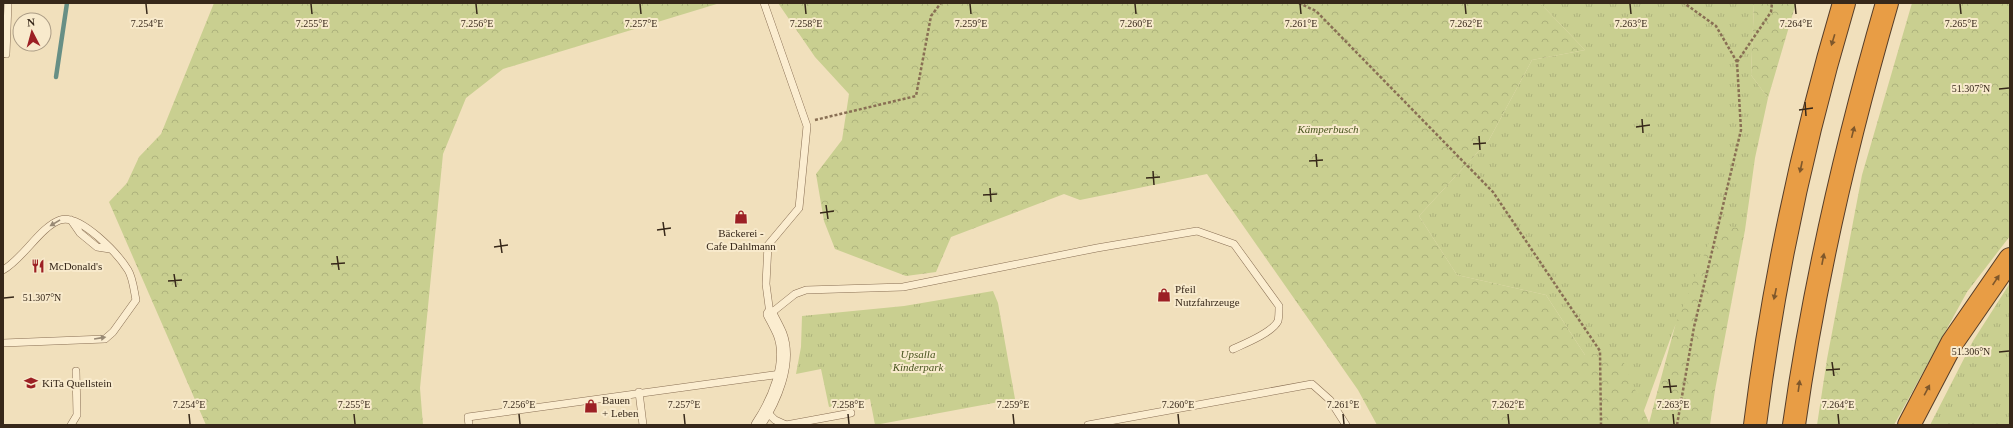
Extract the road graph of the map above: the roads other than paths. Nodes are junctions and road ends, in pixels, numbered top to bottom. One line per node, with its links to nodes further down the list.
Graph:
1 (8, 3): 5 (lane)
2 (764, 3): 8 (lane)
3 (1844, 3): 22 (highway, one-way to 22)
4 (1887, 3): 23 (highway, one-way to 4)
5 (6, 54)
6 (2010, 259): 24 (highway, one-way to 6)
7 (3, 270): 9 (lane, one-way to 7)
8 (770, 314): 10 (lane); 12 (street)
9 (3, 343)
10 (1233, 350)
11 (76, 371): 16 (lane)
12 (781, 374): 13 (lane); 14 (street)
13 (639, 392): 17 (lane); 18 (lane)
14 (767, 412): 15 (lane); 19 (street)
15 (851, 413)
16 (71, 425)
17 (469, 425)
18 (643, 425)
19 (758, 425)
20 (1088, 425): 21 (lane)
21 (1346, 425)
22 (1755, 425)
23 (1794, 425)
24 (1910, 425)

